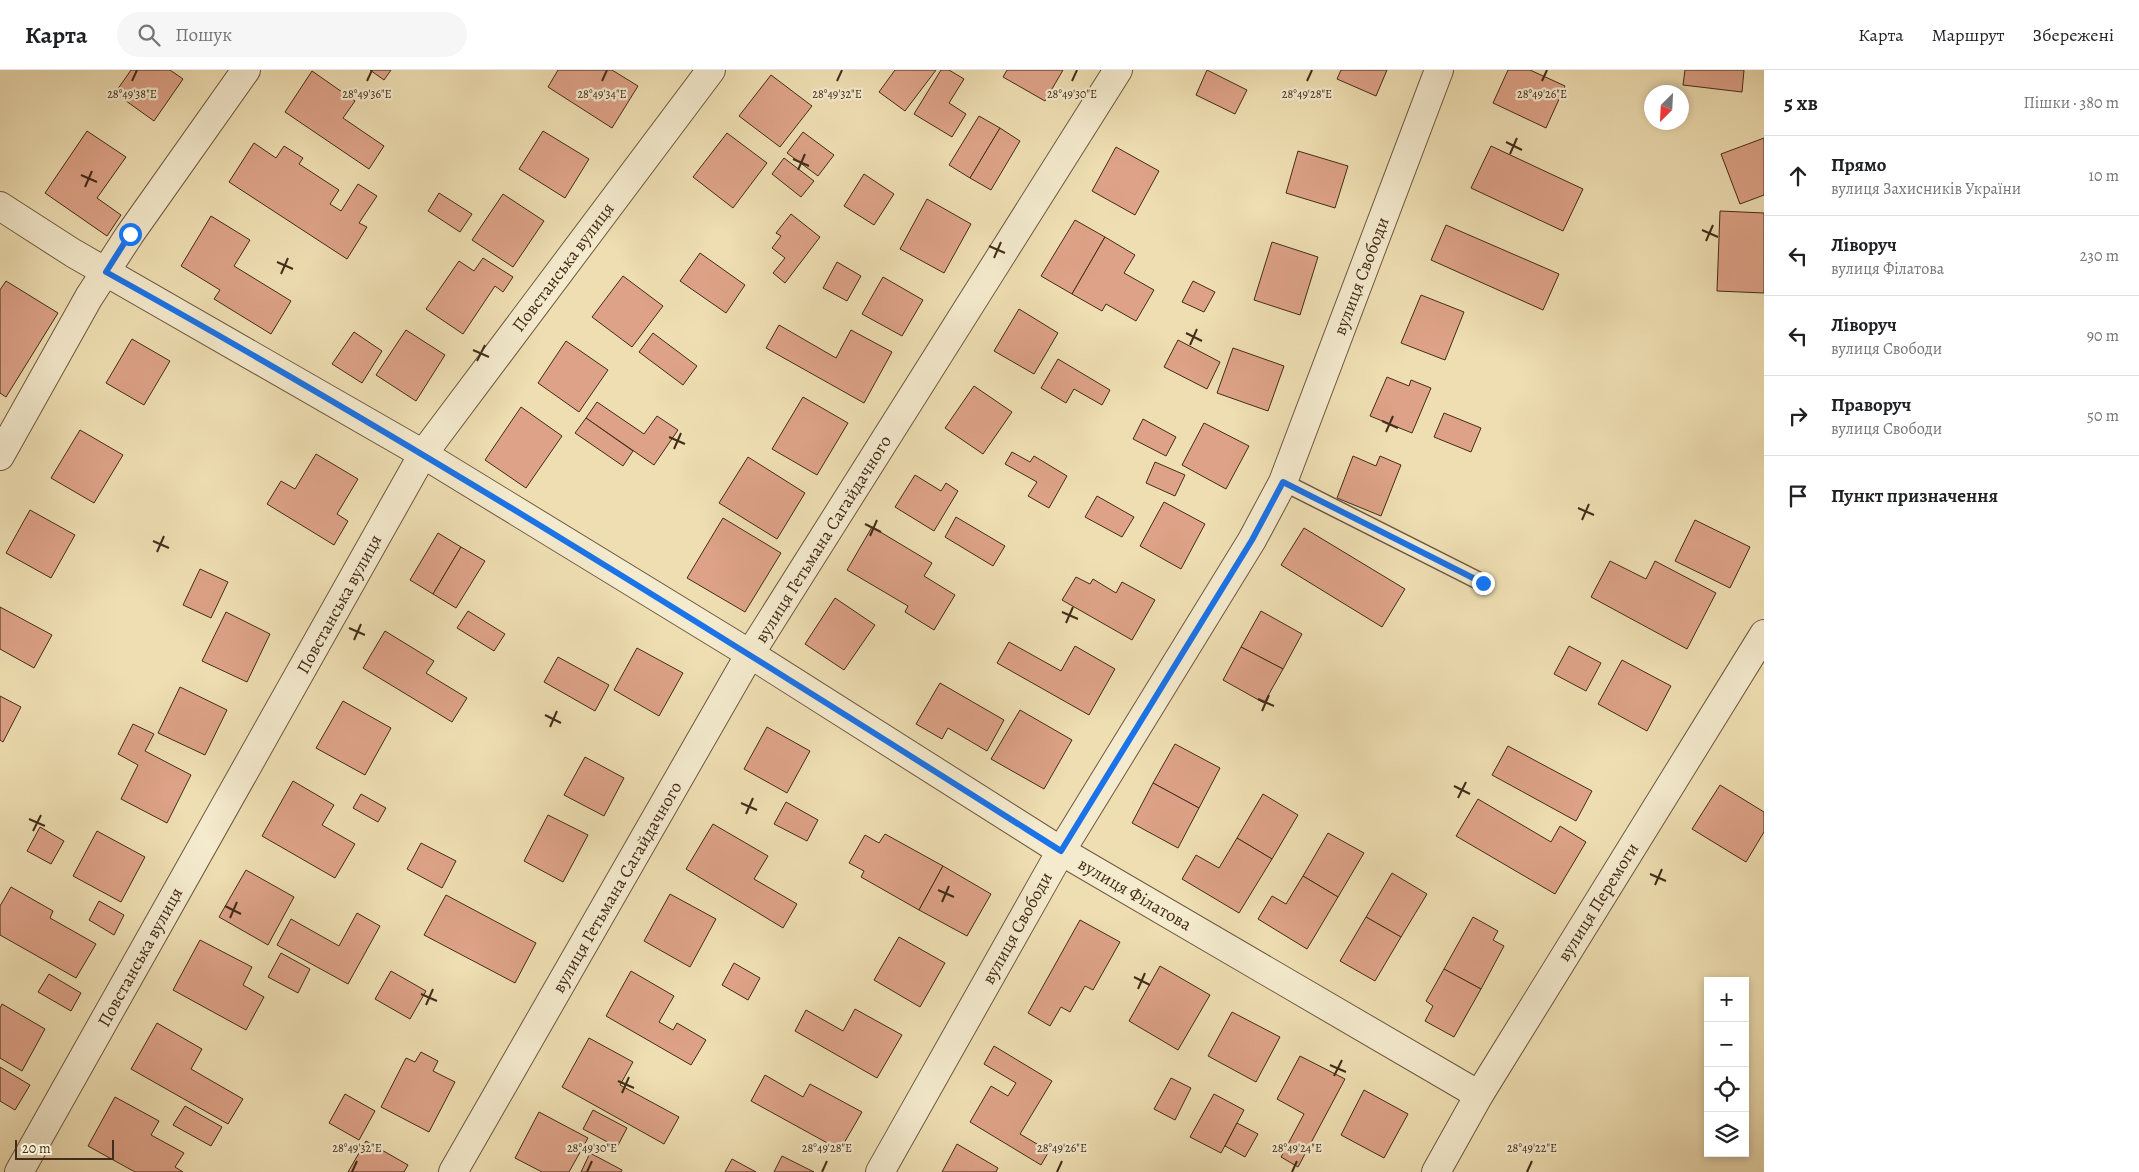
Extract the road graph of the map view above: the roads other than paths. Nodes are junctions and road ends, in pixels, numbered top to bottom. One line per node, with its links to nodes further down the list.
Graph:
1 (246, 70): 6 (street)
2 (711, 70): 7 (street, Повстанська вулиця)
3 (1118, 70): 12 (street, вулиця Гетьмана Сагайдачного)
4 (1439, 70): 9 (street, вулиця Свободи)
5 (0, 206): 6 (street, вулиця Філатова)
6 (106, 272): 7 (street, вулиця Філатова); 8 (street)
7 (423, 454): 12 (street, вулиця Філатова); 15 (street, Повстанська вулиця)
8 (0, 456)
9 (1283, 482): 10 (lane); 13 (street, вулиця Свободи)
10 (1483, 583)
11 (1764, 634): 14 (street, вулиця Перемоги)
12 (750, 654): 13 (street, вулиця Філатова); 16 (street, вулиця Гетьмана Сагайдачного)
13 (1061, 851): 14 (street, вулиця Філатова); 17 (street, вулиця Свободи)
14 (1479, 1095): 18 (street, вулиця Перемоги)
15 (19, 1172)
16 (453, 1172)
17 (880, 1172)
18 (1436, 1172)

